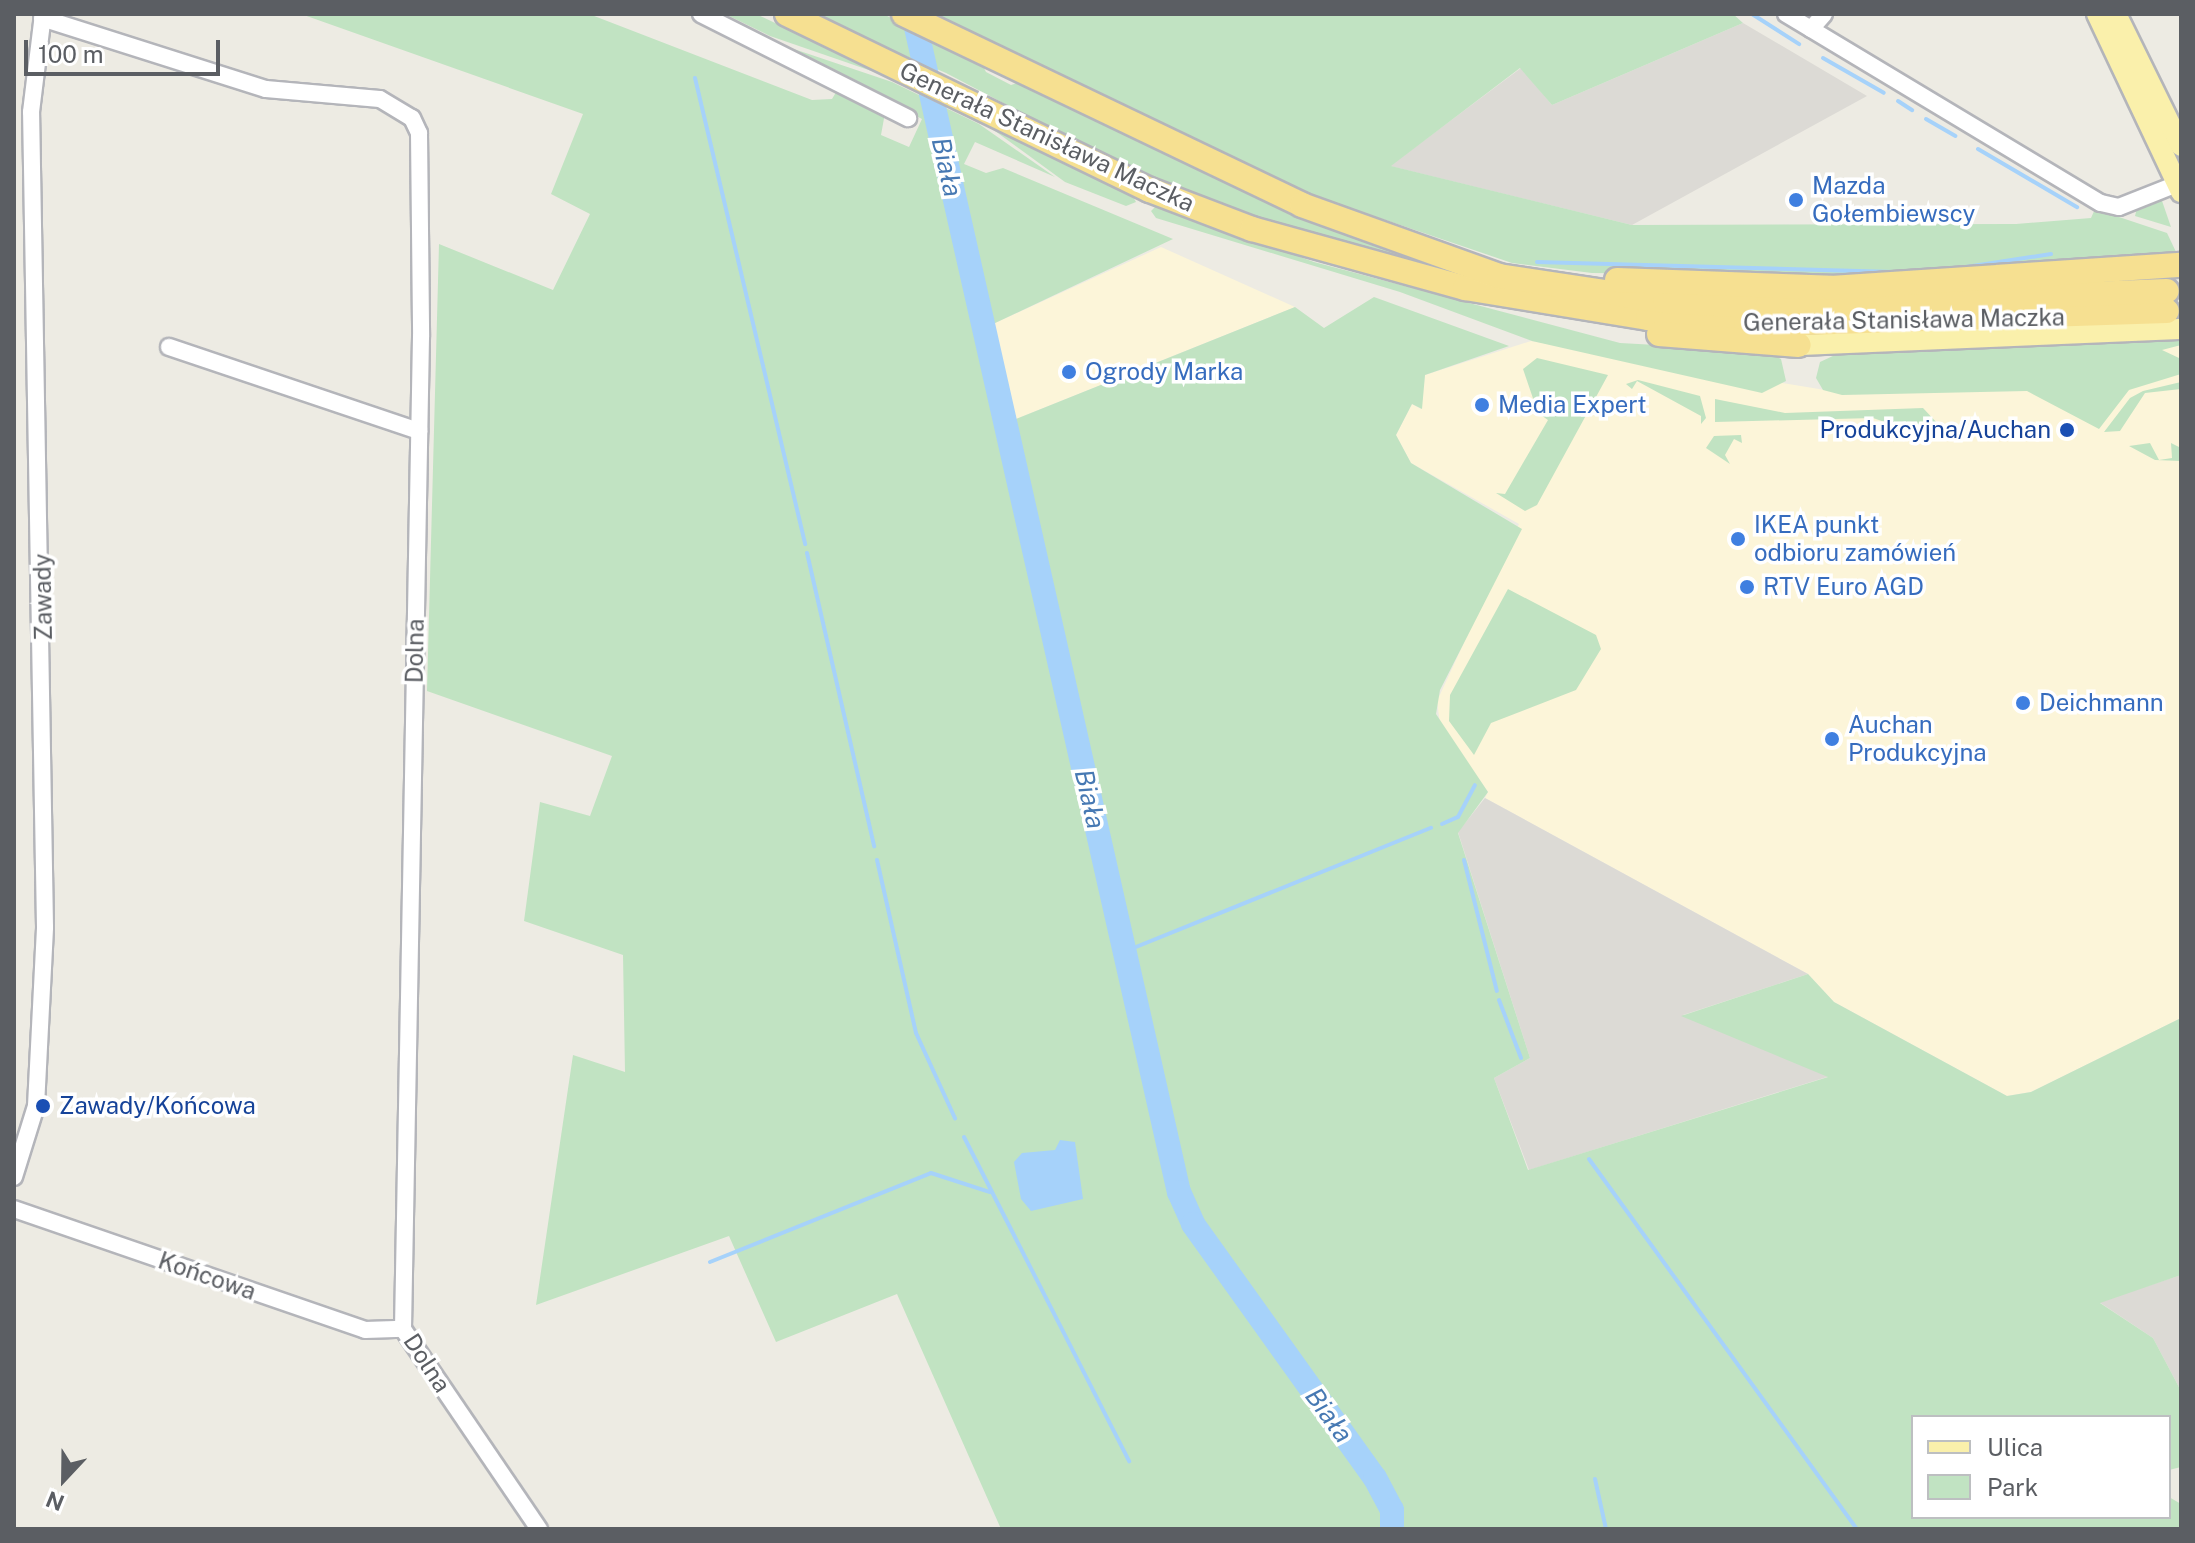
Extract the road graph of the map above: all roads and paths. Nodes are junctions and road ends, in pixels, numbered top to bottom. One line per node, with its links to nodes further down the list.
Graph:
1 (701, 14): 10 (street)
2 (787, 14): 15 (highway, Generała Stanisława Maczka)
3 (904, 14): 13 (highway, Generała Stanisława Maczka)
4 (1786, 14): 9 (street)
5 (1824, 14): 9 (street)
6 (2097, 14): 12 (main road)
7 (2116, 14): 11 (main road)
8 (43, 16): 19 (street, Dolna); 20 (street, Zawady)
9 (1811, 29): 12 (street)
10 (908, 118)
11 (2181, 146)
12 (2179, 188)
13 (1353, 227): 14 (highway); 16 (highway, Generała Stanisława Maczka)
14 (2181, 265)
15 (1408, 274): 16 (highway, Generała Stanisława Maczka); 17 (highway)
16 (2172, 310): 17 (main road)
17 (1799, 345)
18 (169, 347): 19 (street)
19 (419, 431): 22 (street, Dolna)
20 (14, 1177)
21 (14, 1209): 22 (street, Końcowa)
22 (403, 1329): 23 (street, Dolna)
23 (539, 1529)

